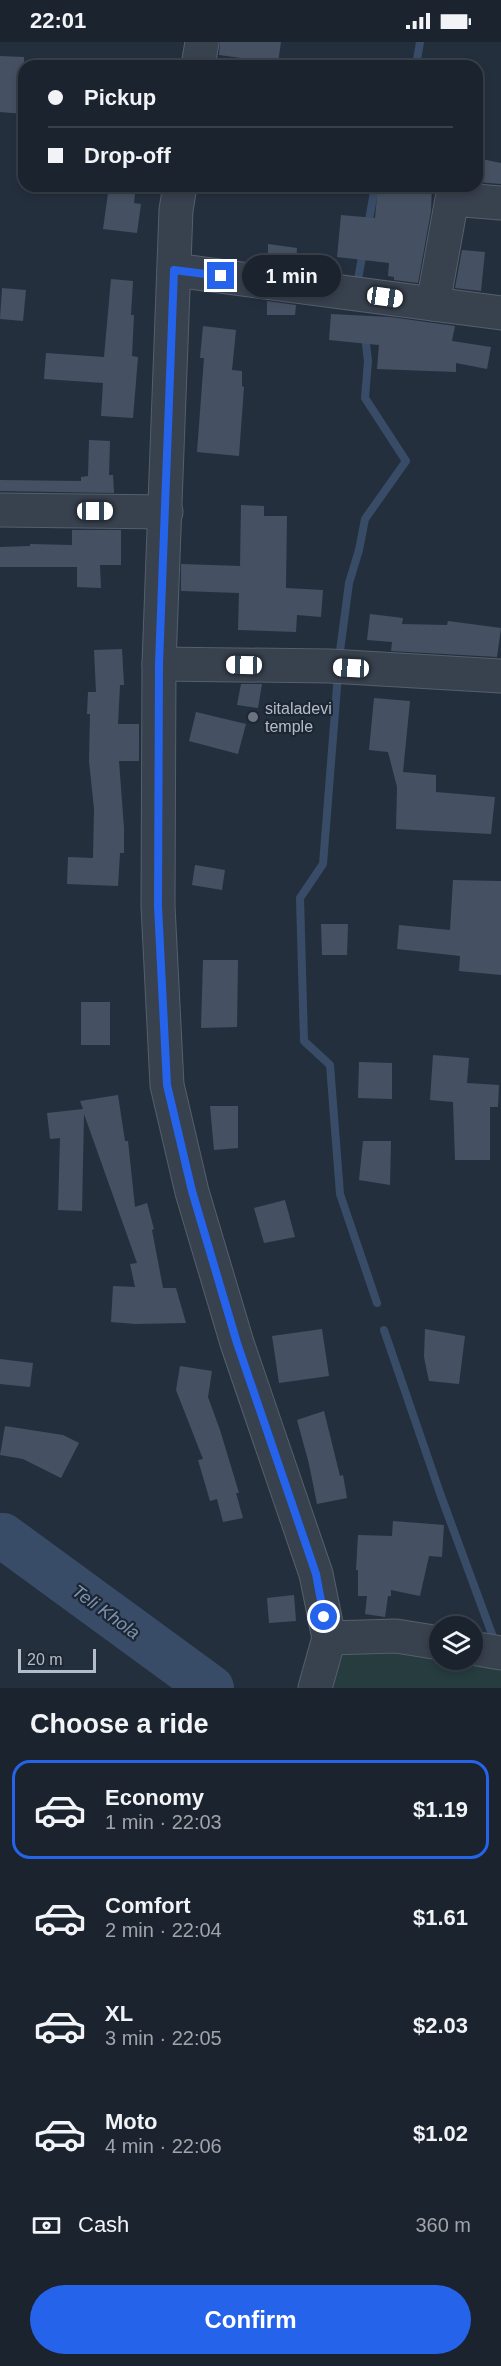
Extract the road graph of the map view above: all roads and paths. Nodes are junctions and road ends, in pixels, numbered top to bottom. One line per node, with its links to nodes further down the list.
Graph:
1 (202, 42): 2 (street)
2 (199, 60)
3 (179, 192): 5 (street)
4 (501, 202): 6 (street)
5 (174, 270): 6 (street); 9 (street)
6 (433, 304): 7 (street)
7 (501, 313)
8 (0, 510): 9 (street)
9 (166, 512): 10 (street)
10 (159, 664): 11 (street); 12 (street)
11 (501, 676)
12 (329, 1638): 13 (street); 16 (street)
13 (429, 1641)
14 (483, 1650): 15 (street)
15 (501, 1653)
16 (315, 1688)

